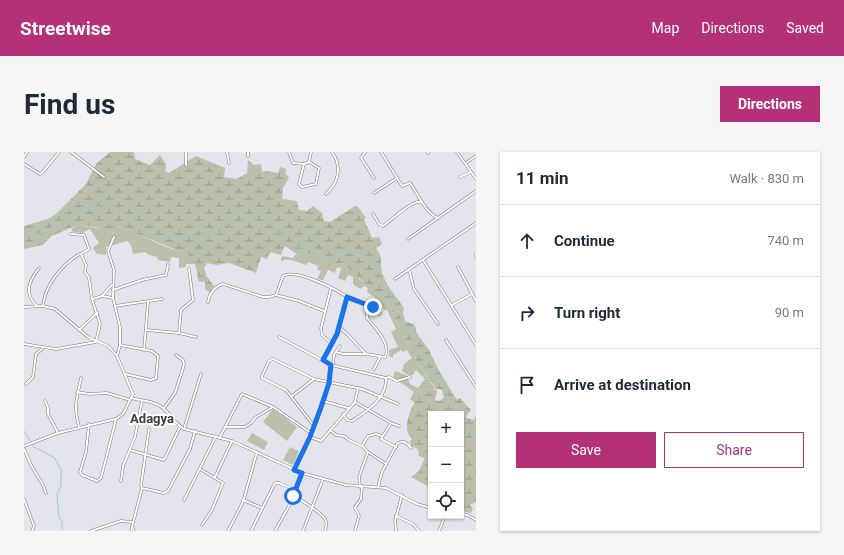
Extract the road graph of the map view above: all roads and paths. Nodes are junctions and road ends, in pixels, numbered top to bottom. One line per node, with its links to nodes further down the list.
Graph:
1 (27, 152): 15 (street)
2 (59, 152): 18 (street)
3 (71, 152): 23 (street)
4 (186, 152): 21 (street)
5 (227, 152): 17 (street)
6 (248, 152): 13 (street)
7 (289, 152): 19 (street)
8 (311, 152): 16 (street)
9 (332, 152): 30 (street)
10 (366, 152): 25 (street)
11 (381, 152): 26 (street)
12 (457, 152): 20 (street)
13 (248, 156)
14 (476, 156): 20 (street)
15 (24, 157)
16 (309, 162): 19 (street); 19 (street)
17 (229, 163)
18 (24, 164)
19 (304, 164)
20 (465, 164): 22 (street)
21 (186, 165)
22 (471, 172): 24 (street); 27 (street)
23 (104, 177)
24 (460, 177)
25 (374, 178)
26 (397, 178): 29 (street); 31 (street)
27 (476, 180)
28 (476, 191): 33 (street)
29 (374, 193)
30 (326, 194)
31 (422, 202): 32 (street); 33 (street)
32 (373, 214)
33 (438, 218): 37 (street)
34 (476, 223): 39 (street)
35 (71, 234): 38 (street)
36 (114, 237): 46 (street)
37 (408, 239)
38 (81, 254): 55 (street); 59 (street)
39 (423, 260): 44 (street); 61 (street)
40 (168, 266): 48 (street)
41 (458, 267): 49 (street)
42 (39, 268): 63 (street)
43 (189, 269): 72 (street)
44 (409, 269): 45 (street); 68 (street)
45 (395, 278)
46 (113, 284): 48 (street); 51 (street)
47 (331, 288): 50 (street); 52 (street); 65 (street)
48 (113, 290): 53 (street)
49 (472, 294): 56 (street); 61 (street)
50 (276, 295): 58 (street); 65 (street)
51 (102, 296): 53 (street); 55 (street)
52 (347, 297): 64 (street); 69 (street)
53 (113, 298): 60 (street)
54 (162, 298): 57 (street)
55 (92, 299): 66 (street)
56 (476, 301)
57 (148, 302): 60 (street); 71 (street)
58 (208, 302)
59 (43, 306): 63 (street); 70 (street)
60 (115, 306): 80 (street)
61 (452, 306): 79 (street)
62 (24, 307): 63 (street)
63 (38, 307)
64 (373, 307): 67 (street); 88 (street)
65 (324, 311): 78 (street)
66 (97, 313): 70 (street); 76 (street)
67 (380, 314)
68 (438, 324)
69 (339, 327): 78 (street); 85 (street)
70 (78, 330): 76 (street)
71 (146, 330): 72 (street); 83 (street)
72 (179, 333): 73 (street)
73 (196, 337)
74 (279, 337): 89 (street)
75 (446, 340): 100 (street)
76 (96, 342): 82 (street); 87 (street)
77 (24, 344): 82 (street)
78 (332, 344): 89 (street)
79 (476, 344)
80 (120, 345): 83 (street); 87 (street)
81 (340, 346): 84 (street)
82 (43, 348): 99 (street)
83 (144, 350): 92 (street)
84 (336, 352): 85 (street); 90 (street)
85 (366, 354): 88 (street)
86 (176, 355): 112 (street)
87 (117, 356): 92 (street)
88 (380, 357): 91 (street)
89 (323, 360): 90 (street)
90 (332, 365): 96 (street); 98 (street)
91 (374, 369)
92 (125, 374): 105 (street)
93 (201, 374): 125 (street)
94 (410, 377): 96 (street)
95 (81, 378): 102 (street)
96 (386, 378): 104 (street)
97 (314, 379): 98 (street); 103 (street); 103 (street)
98 (329, 383): 101 (street); 108 (street)
99 (26, 384)
100 (476, 387)
101 (358, 388): 104 (street); 109 (street)
102 (77, 392): 105 (street); 122 (street)
103 (292, 396): 120 (street)
104 (381, 396): 110 (street); 114 (street)
105 (131, 399): 107 (street); 116 (street)
106 (45, 401): 128 (street)
107 (142, 401): 112 (street); 139 (street)
108 (323, 401): 113 (street); 120 (street)
109 (355, 402): 113 (street); 114 (street)
110 (398, 404)
111 (273, 407): 123 (street); 123 (street); 129 (street)
112 (164, 408): 119 (street)
113 (348, 408): 115 (street)
114 (367, 410): 115 (street); 117 (street)
115 (343, 414): 126 (street)
116 (116, 419): 118 (street); 118 (street)
117 (391, 423): 121 (street); 131 (street)
118 (89, 424): 122 (street)
119 (180, 426): 125 (street); 142 (street)
120 (314, 426): 129 (street)
121 (399, 426)
122 (79, 427): 128 (street)
123 (226, 427): 132 (street)
124 (149, 429): 142 (street)
125 (184, 429): 127 (street)
126 (330, 430): 133 (street); 135 (street)
127 (195, 432): 130 (street); 152 (street)
128 (58, 433): 137 (street)
129 (311, 433): 133 (street)
130 (216, 436): 132 (street); 144 (street)
131 (382, 436): 135 (street); 136 (street)
132 (220, 437): 134 (street)
133 (310, 437): 145 (street)
134 (232, 442): 140 (street); 147 (street)
135 (362, 446): 141 (street)
136 (396, 447): 138 (street); 143 (street)
137 (24, 448): 154 (street)
138 (411, 448)
139 (130, 450): 142 (street); 149 (street)
140 (257, 452): 145 (street); 159 (street)
141 (368, 452): 143 (street); 150 (street)
142 (145, 455): 152 (street)
143 (386, 464): 151 (street)
144 (200, 469): 147 (street); 158 (street)
145 (294, 470): 146 (street)
146 (302, 473): 148 (street); 153 (street)
147 (215, 477): 169 (street)
148 (323, 480): 150 (street); 162 (street)
149 (121, 481)
150 (361, 487): 151 (street); 179 (street)
151 (378, 487): 155 (street)
152 (142, 488): 167 (street)
153 (295, 490): 156 (street); 161 (street)
154 (46, 493)
155 (402, 495): 160 (street); 164 (street)
156 (293, 496): 162 (street); 176 (street)
157 (24, 499): 170 (street)
158 (184, 500)
159 (243, 500): 161 (street); 174 (street)
160 (428, 507)
161 (262, 508): 175 (street)
162 (313, 510): 177 (street); 178 (street)
163 (464, 514): 166 (street)
164 (396, 516): 180 (street); 181 (street)
165 (444, 519): 182 (street)
166 (476, 520)
167 (132, 522): 168 (street); 171 (street)
168 (132, 525): 172 (street); 173 (street)
169 (202, 525)
170 (32, 531)
171 (91, 531)
172 (131, 531)
173 (134, 531)
174 (228, 531)
175 (251, 531)
176 (275, 531)
177 (303, 531)
178 (326, 531)
179 (355, 531)
180 (396, 531)
181 (419, 531)
182 (438, 531)

